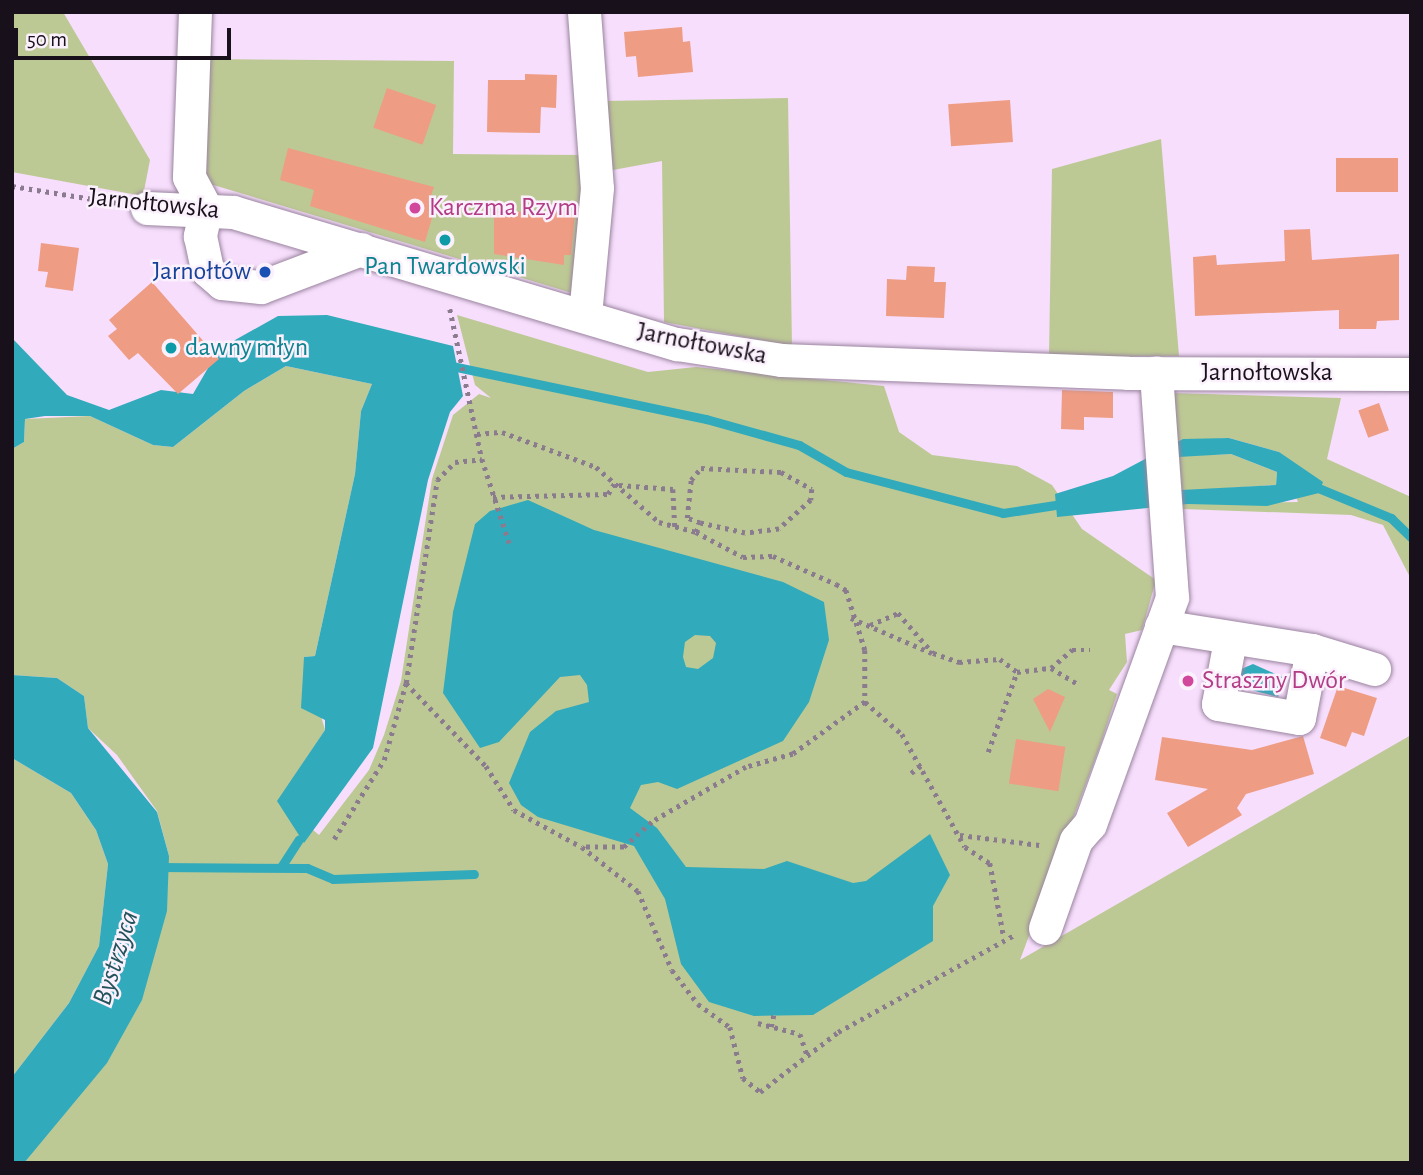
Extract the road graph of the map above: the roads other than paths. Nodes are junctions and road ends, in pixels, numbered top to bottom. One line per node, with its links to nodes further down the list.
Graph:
1 (195, 12): 4 (street)
2 (584, 12): 6 (street)
3 (147, 208): 4 (street, Jarnołtowska)
4 (206, 209): 5 (street, Jarnołtowska); 5 (street)
5 (360, 249): 6 (street, Jarnołtowska)
6 (585, 316): 7 (street, Jarnołtowska)
7 (1156, 373): 8 (street, Jarnołtowska); 9 (street)
8 (1411, 374)
9 (1161, 626): 10 (street); 13 (street)
10 (1230, 639): 11 (street); 11 (street)
11 (1312, 650): 12 (street)
12 (1374, 669)
13 (1045, 928)

